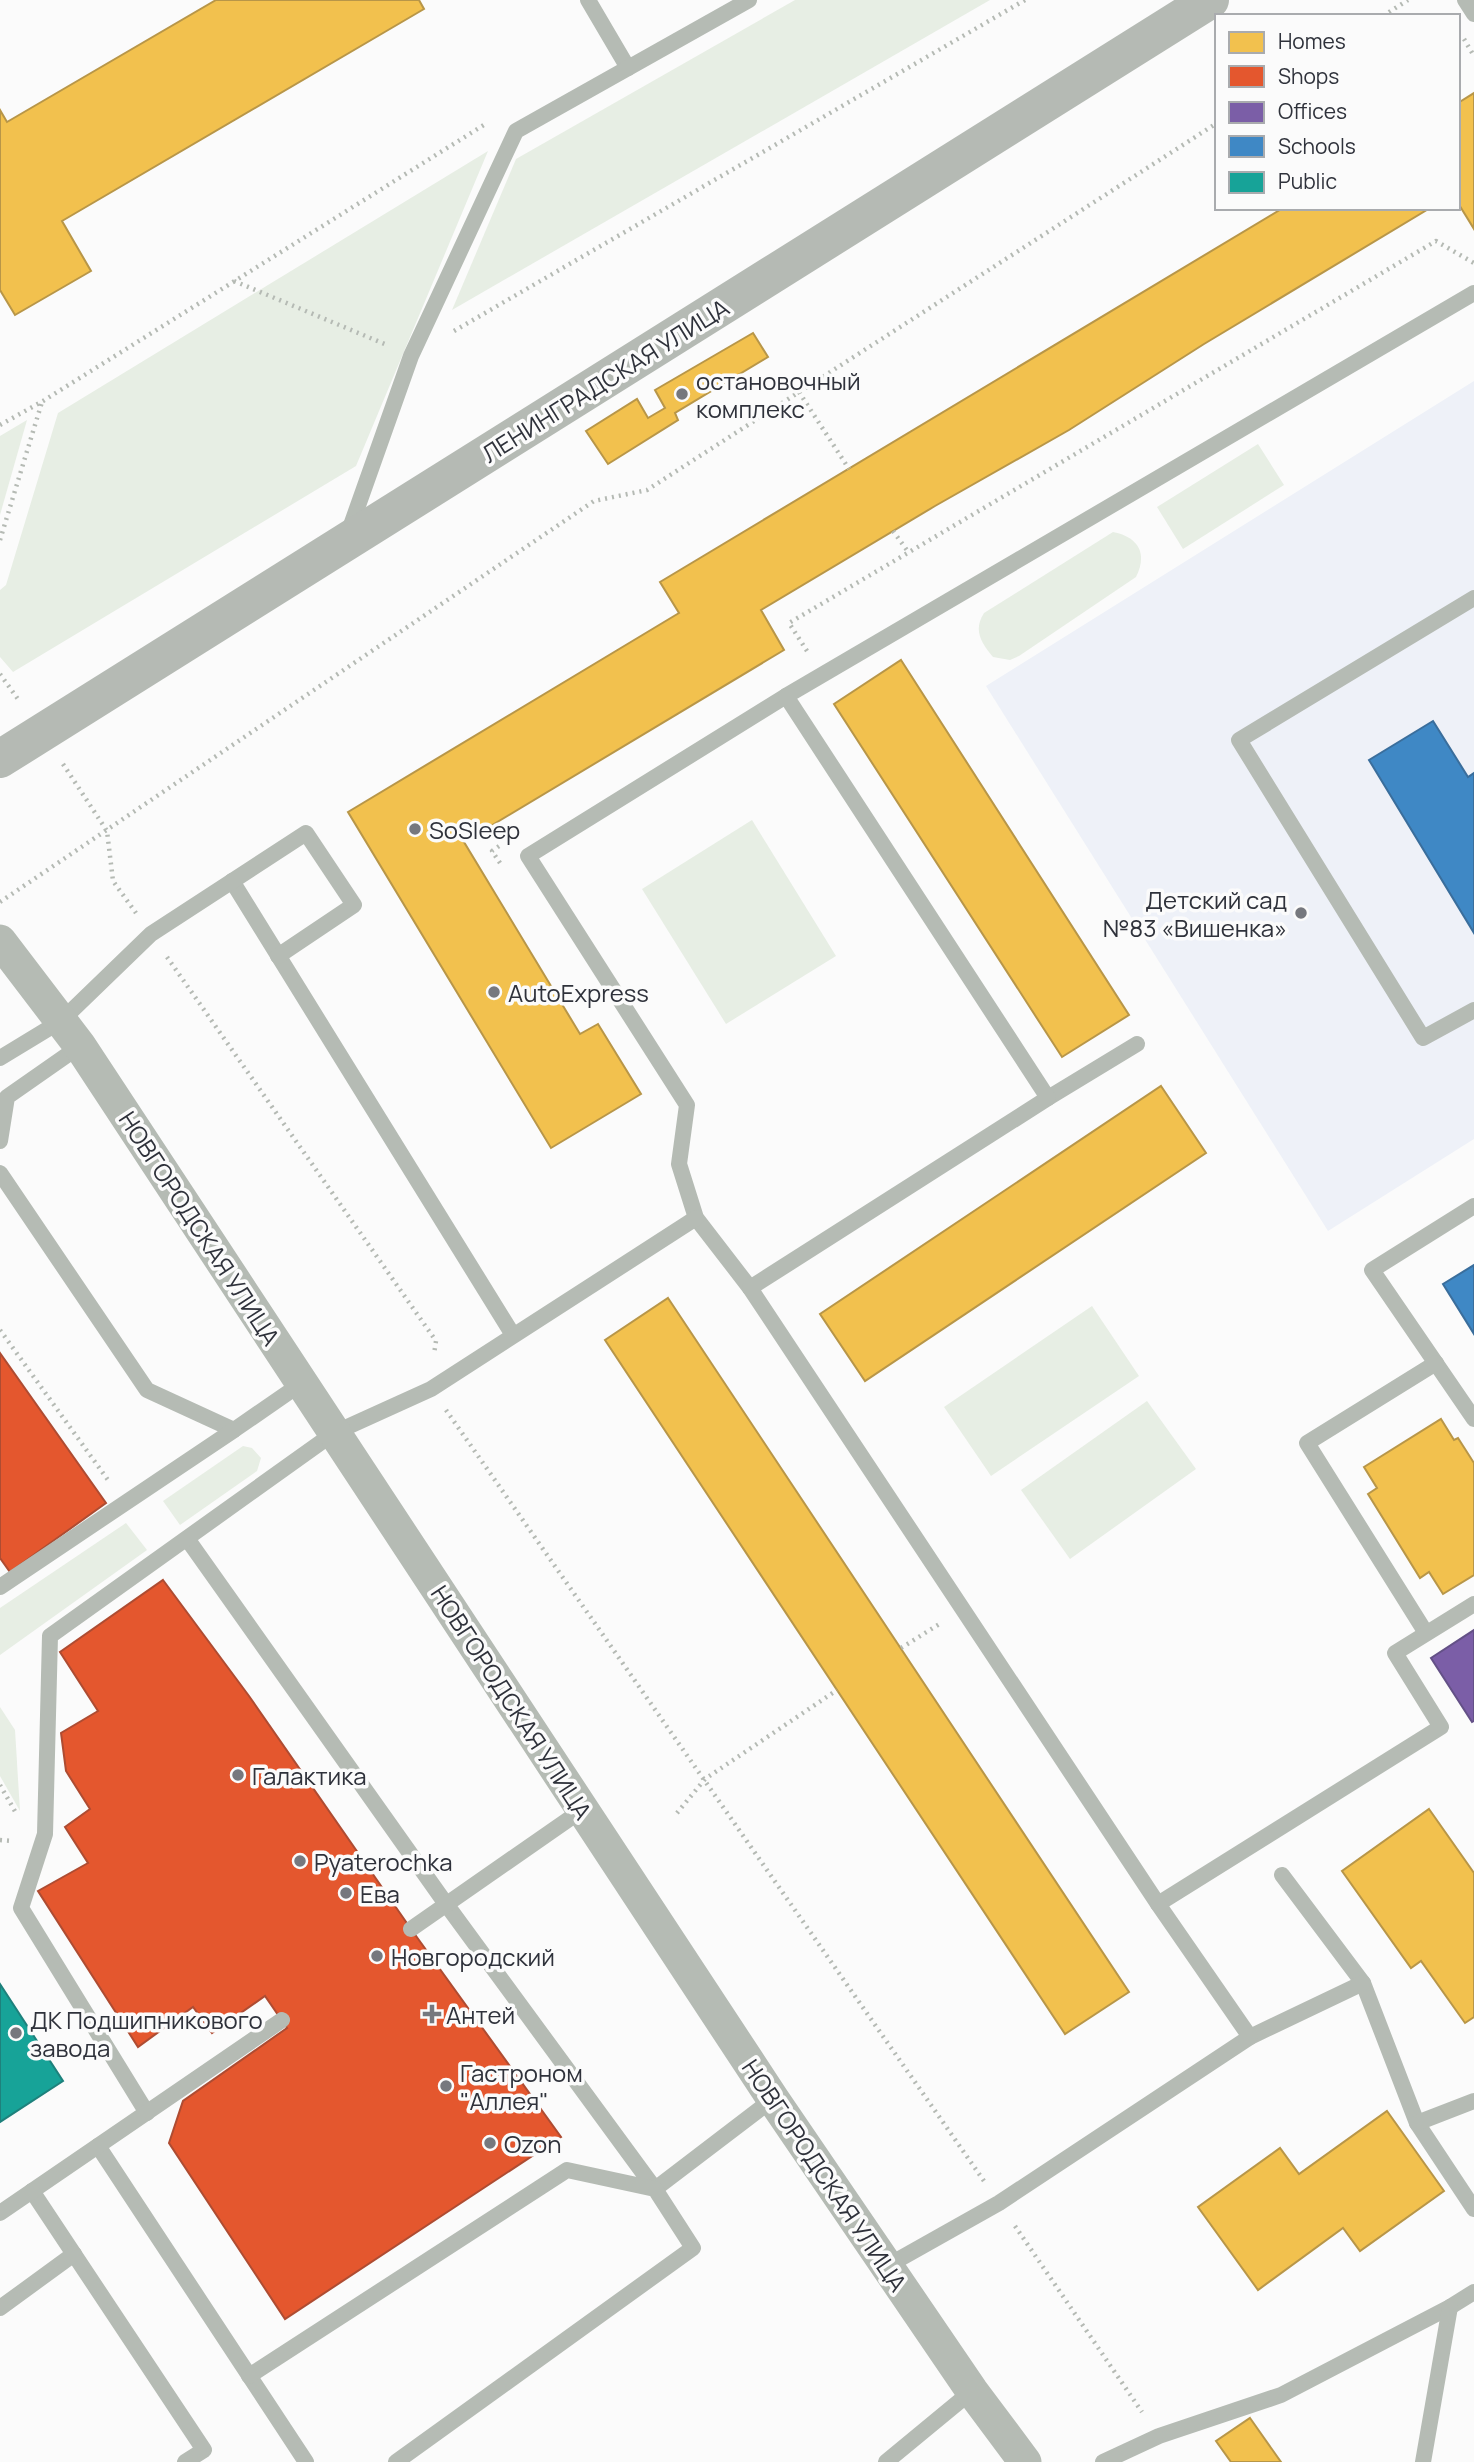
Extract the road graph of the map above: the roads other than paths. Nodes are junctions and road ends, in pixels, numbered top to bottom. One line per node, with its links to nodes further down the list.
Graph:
1 (588, 0): 6 (lane)
2 (749, 0): 6 (lane)
3 (1210, 0): 8 (main road, ЛЕНИНГРАДСКАЯ УЛИЦА)
4 (1465, 0): 5 (lane)
5 (1474, 14)
6 (628, 68): 8 (lane)
7 (1474, 293): 10 (lane)
8 (345, 544): 11 (main road, ЛЕНИНГРАДСКАЯ УЛИЦА)
9 (1474, 598): 15 (lane)
10 (786, 696): 19 (lane); 23 (lane)
11 (0, 759)
12 (232, 881): 14 (lane); 14 (lane); 16 (lane)
13 (0, 941): 16 (street, НОВГОРОДСКАЯ УЛИЦА)
14 (278, 956): 25 (lane)
15 (1474, 1010)
16 (71, 1034): 18 (lane); 20 (lane); 27 (street, НОВГОРОДСКАЯ УЛИЦА)
17 (1137, 1044): 19 (lane)
18 (0, 1058)
19 (1048, 1098): 24 (lane)
20 (0, 1140)
21 (0, 1173): 29 (lane)
22 (1474, 1206): 26 (lane)
23 (696, 1218): 24 (lane); 25 (lane)
24 (750, 1288): 38 (lane)
25 (513, 1335): 30 (lane)
26 (1436, 1363): 28 (lane); 34 (lane)
27 (302, 1383): 29 (lane); 30 (street, НОВГОРОДСКАЯ УЛИЦА)
28 (1474, 1419)
29 (234, 1430): 32 (lane)
30 (334, 1433): 31 (lane); 35 (street, НОВГОРОДСКАЯ УЛИЦА)
31 (188, 1539): 37 (lane); 45 (lane)
32 (0, 1587)
33 (1474, 1604): 34 (lane)
34 (1426, 1633): 38 (lane)
35 (582, 1810): 37 (lane); 43 (street, НОВГОРОДСКАЯ УЛИЦА)
36 (1282, 1875): 40 (lane)
37 (446, 1904): 39 (lane); 48 (lane)
38 (1158, 1904): 42 (lane)
39 (411, 1929)
40 (1363, 1983): 42 (lane); 46 (lane)
41 (282, 2020): 45 (lane)
42 (1250, 2037): 53 (lane)
43 (773, 2099): 48 (lane); 53 (street, НОВГОРОДСКАЯ УЛИЦА)
44 (1474, 2101): 46 (lane)
45 (147, 2113): 47 (lane)
46 (1418, 2123): 50 (lane)
47 (98, 2146): 49 (lane); 57 (lane)
48 (655, 2189): 57 (lane); 61 (lane)
49 (32, 2191): 51 (lane); 52 (lane)
50 (1474, 2209)
51 (0, 2213)
52 (74, 2254): 56 (lane); 59 (lane)
53 (887, 2266): 58 (street, НОВГОРОДСКАЯ УЛИЦА)
54 (1474, 2291): 55 (lane)
55 (1450, 2307): 64 (lane); 65 (lane)
56 (0, 2308)
57 (249, 2376): 60 (lane)
58 (972, 2391): 62 (lane); 63 (street, НОВГОРОДСКАЯ УЛИЦА)
59 (185, 2462)
60 (306, 2462)
61 (396, 2462)
62 (886, 2462)
63 (1025, 2462)
64 (1102, 2462)
65 (1423, 2462)

